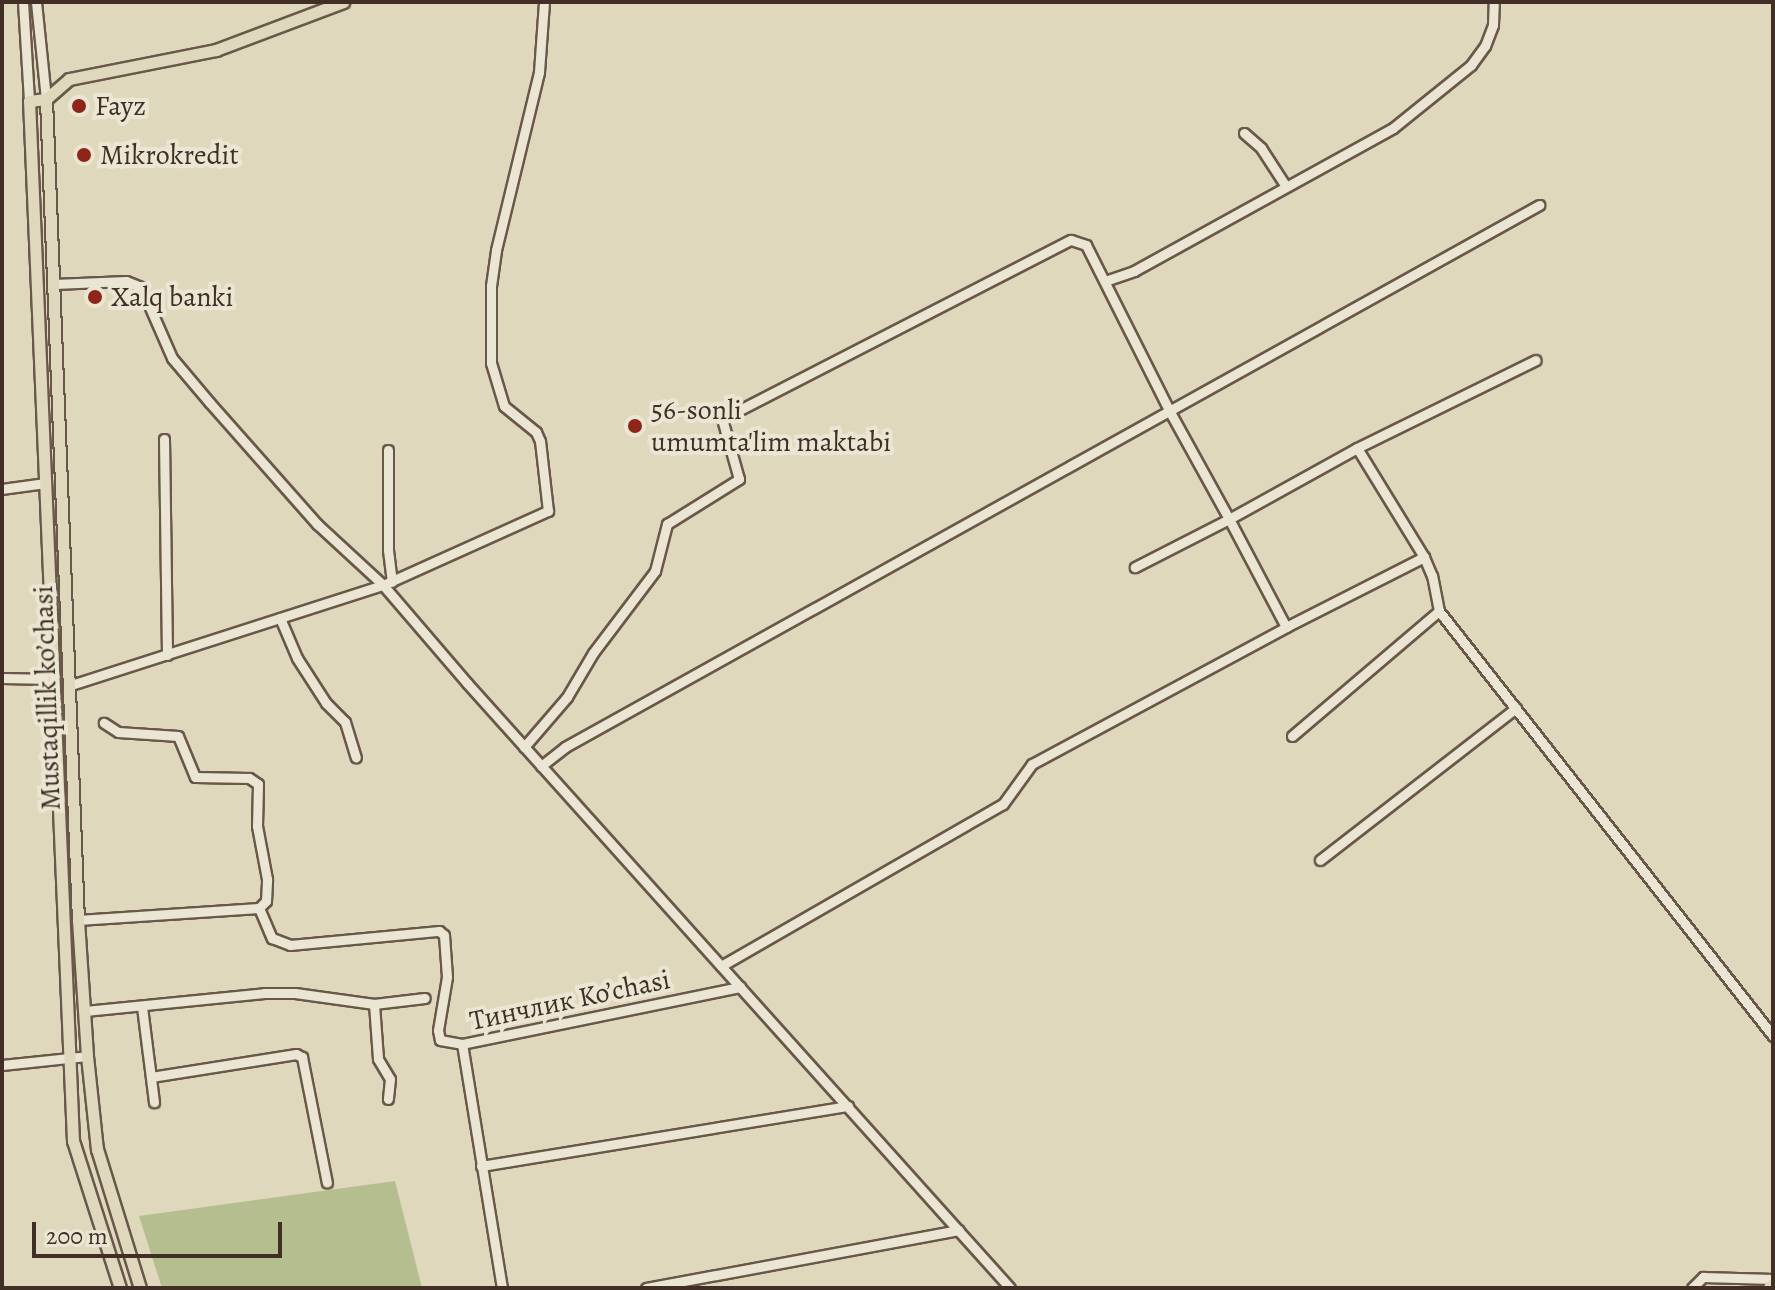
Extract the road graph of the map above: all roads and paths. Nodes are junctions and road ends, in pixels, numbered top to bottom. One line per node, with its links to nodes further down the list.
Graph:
1 (343, 2): 6 (main road)
2 (544, 2): 23 (street)
3 (1494, 2): 9 (street)
4 (36, 5): 6 (street)
5 (23, 7): 7 (street)
6 (46, 99): 7 (main road); 12 (main road, Mustaqillik ko’chasi)
7 (29, 101): 18 (main road, Mustaqillik ko’chasi)
8 (1244, 133): 9 (street)
9 (1285, 185): 11 (street)
10 (1539, 205): 14 (street)
11 (1105, 281): 14 (street); 34 (street)
12 (54, 284): 23 (street); 30 (main road, Mustaqillik ko’chasi)
13 (1536, 360): 16 (street)
14 (1170, 412): 20 (street); 36 (street)
15 (164, 439): 27 (street)
16 (1357, 448): 20 (street); 21 (street)
17 (388, 450): 23 (street)
18 (45, 483): 19 (street); 29 (main road, Mustaqillik ko’chasi)
19 (2, 489)
20 (1229, 519): 22 (street); 26 (street)
21 (1424, 557): 24 (street); 26 (street)
22 (1135, 567)
23 (388, 584): 25 (street); 34 (street)
24 (1439, 611): 31 (street); 33 (street)
25 (280, 618): 27 (street); 35 (street)
26 (1286, 627): 40 (street)
27 (167, 655): 30 (street)
28 (2, 678): 29 (street)
29 (53, 679): 49 (main road, Mustaqillik ko’chasi)
30 (71, 685): 39 (main road, Mustaqillik ko’chasi)
31 (1516, 708): 37 (street); 46 (street)
32 (104, 723): 38 (street)
33 (1292, 736)
34 (524, 747): 36 (street)
35 (356, 757)
36 (541, 766): 40 (street)
37 (1320, 860)
38 (259, 908): 39 (street); 47 (street)
39 (78, 920): 45 (main road, Mustaqillik ko’chasi)
40 (721, 966): 41 (street)
41 (740, 987): 47 (street, Тинчлик Ko’chasi); 54 (street)
42 (425, 998): 43 (street)
43 (374, 1004): 44 (street); 52 (street)
44 (142, 1007): 45 (street); 51 (street)
45 (85, 1011): 48 (main road, Mustaqillik ko’chasi)
46 (1773, 1036)
47 (462, 1044): 55 (street, Тинчлик Ko’chasi)
48 (87, 1056): 49 (street); 60 (main road, Mustaqillik ko’chasi)
49 (68, 1058): 50 (street); 59 (main road, Mustaqillik ko’chasi)
50 (2, 1065)
51 (151, 1077): 53 (street); 56 (street)
52 (388, 1099)
53 (154, 1102)
54 (848, 1106): 55 (street); 57 (street)
55 (481, 1166): 61 (street, Тинчлик Ko’chasi)
56 (327, 1183)
57 (959, 1230): 62 (street); 63 (street)
58 (1773, 1279): 64 (street)
59 (120, 1288)
60 (140, 1288)
61 (502, 1288)
62 (646, 1288)
63 (1010, 1288)
64 (1692, 1288)

